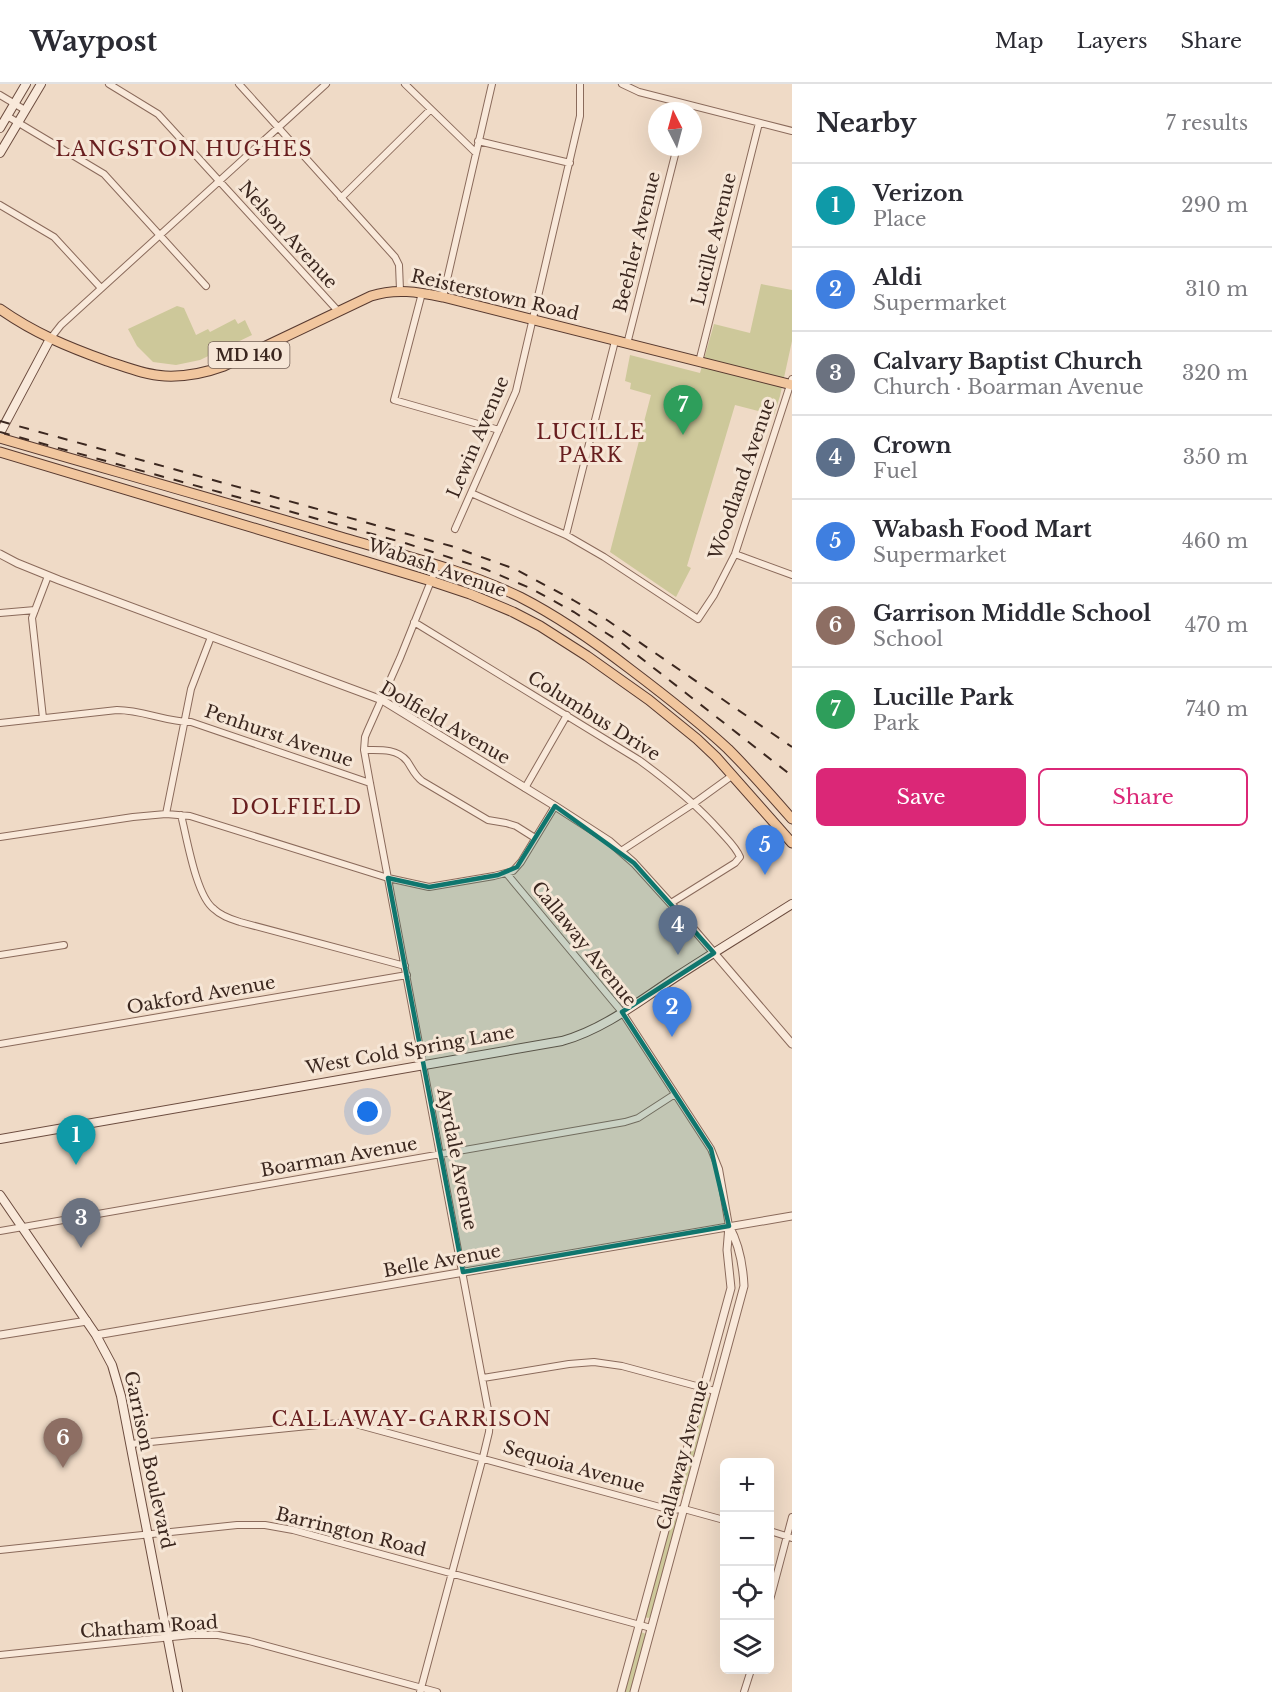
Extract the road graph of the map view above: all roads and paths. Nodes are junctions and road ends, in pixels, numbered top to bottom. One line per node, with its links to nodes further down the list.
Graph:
1 (26, 84): 12 (main road)
2 (41, 84): 13 (main road)
3 (110, 84): 27 (street, Nelson Avenue)
4 (239, 84): 20 (street)
5 (326, 84): 20 (street)
6 (405, 84): 14 (street)
7 (492, 84): 22 (street)
8 (580, 84): 26 (street, Lewin Avenue)
9 (622, 84): 11 (street)
10 (0, 95): 12 (street)
11 (671, 102)
12 (14, 104): 13 (street); 16 (main road)
13 (25, 110): 17 (main road)
14 (430, 110): 24 (street); 28 (street)
15 (702, 110): 18 (street)
16 (7, 117): 17 (street); 19 (main road)
17 (18, 123): 23 (main road); 30 (street)
18 (759, 123): 21 (street); 42 (street, Lucille Avenue)
19 (0, 128)
20 (279, 128): 27 (street); 28 (street)
21 (792, 131)
22 (478, 141): 24 (street); 26 (street)
23 (0, 153)
24 (476, 153): 35 (street)
25 (675, 156): 41 (street, Beehler Avenue)
26 (570, 163): 38 (street, Lewin Avenue)
27 (219, 181): 30 (street); 37 (street, Nelson Avenue)
28 (341, 198): 33 (street)
29 (0, 205): 32 (street)
30 (160, 235): 31 (street); 32 (street)
31 (206, 286)
32 (101, 288): 39 (street)
33 (400, 290): 34 (main road, Reisterstown Road / MD 140); 37 (main road, Reisterstown Road / MD 140)
34 (422, 293): 35 (main road, Reisterstown Road / MD 140); 44 (street)
35 (443, 297): 38 (main road, Reisterstown Road / MD 140)
36 (0, 309): 39 (main road, Reisterstown Road / MD 140)
37 (338, 311): 39 (main road, Reisterstown Road / MD 140)
38 (534, 320): 40 (main road, Reisterstown Road / MD 140); 44 (street, Lewin Avenue)
39 (50, 339): 45 (main road)
40 (615, 341): 41 (main road, Reisterstown Road / MD 140); 52 (street)
41 (627, 344): 42 (main road, Reisterstown Road / MD 140)
42 (699, 362): 43 (main road, Reisterstown Road / MD 140)
43 (792, 383): 54 (street, Woodland Avenue)
44 (499, 430): 48 (street, Lewin Avenue)
45 (0, 433)
46 (0, 438): 49 (main road, Wabash Avenue)
47 (0, 452): 50 (main road, Wabash Avenue)
48 (471, 494): 51 (street, Lewin Avenue); 52 (street)
49 (234, 505): 50 (main road); 55 (main road, Wabash Avenue)
50 (229, 520): 58 (main road, Wabash Avenue)
51 (455, 529)
52 (566, 535): 54 (street, Woodland Avenue)
53 (0, 554): 57 (street, Dolfield Avenue)
54 (735, 554): 56 (street)
55 (437, 566): 58 (street); 76 (main road, Wabash Avenue)
56 (792, 575)
57 (48, 576): 59 (street); 62 (street, Dolfield Avenue)
58 (431, 581): 61 (street); 69 (main road, Wabash Avenue)
59 (35, 610): 60 (street); 65 (street)
60 (0, 613)
61 (414, 622): 63 (street); 64 (street, Columbus Drive)
62 (211, 637): 63 (street, Dolfield Avenue); 66 (street)
63 (381, 700): 68 (street, Ayrdale Avenue); 71 (street, Dolfield Avenue)
64 (567, 716): 71 (street); 72 (street, Columbus Drive)
65 (43, 718): 66 (street, Penhurst Avenue); 67 (street, Penhurst Avenue)
66 (184, 722): 70 (street, Penhurst Avenue); 74 (street)
67 (0, 723)
68 (364, 750): 70 (street, Ayrdale Avenue); 78 (street)
69 (733, 775): 72 (street); 79 (main road, Wabash Avenue)
70 (370, 783): 82 (street, Ayrdale Avenue)
71 (525, 788): 73 (street, Dolfield Avenue)
72 (693, 804): 80 (street); 83 (street, Columbus Drive)
73 (555, 806): 78 (street); 80 (street, Dolfield Avenue)
74 (166, 814): 75 (street); 77 (street)
75 (181, 815): 82 (street); 88 (street)
76 (792, 819)
77 (0, 837)
78 (535, 838): 81 (street)
79 (792, 843)
80 (621, 850): 83 (street, Dolfield Avenue)
81 (507, 874): 82 (street); 90 (street, Callaway Avenue)
82 (388, 878): 88 (street, Ayrdale Avenue)
83 (671, 903): 86 (street, Dolfield Avenue)
84 (792, 904): 86 (main road, West Cold Spring Lane)
85 (64, 945): 87 (street)
86 (714, 953): 90 (main road, West Cold Spring Lane); 92 (street, Dolfield Avenue)
87 (0, 955)
88 (405, 966): 89 (street, Ayrdale Avenue)
89 (406, 975): 91 (street, Oakford Avenue); 93 (street, Ayrdale Avenue)
90 (622, 1012): 93 (main road, West Cold Spring Lane); 94 (street, Callaway Avenue)
91 (0, 1044)
92 (792, 1044)
93 (424, 1065): 95 (main road, West Cold Spring Lane); 96 (street, Ayrdale Avenue)
94 (675, 1094): 96 (street, Boarman Avenue); 99 (street, Callaway Avenue)
95 (0, 1139)
96 (441, 1154): 100 (street, Boarman Avenue); 102 (street, Ayrdale Avenue)
97 (0, 1195): 100 (main road, Garrison Boulevard)
98 (792, 1216): 99 (street, Belle Avenue)
99 (729, 1226): 102 (street, Belle Avenue); 103 (street, Callaway Avenue); 104 (street, Callaway Avenue)
100 (22, 1227): 101 (street, Boarman Avenue); 105 (main road, Garrison Boulevard)
101 (0, 1230)
102 (463, 1272): 107 (street, Belle Avenue); 108 (street, Ayrdale Avenue)
103 (744, 1286): 104 (street); 110 (street, Callaway Avenue)
104 (731, 1288): 109 (street, Callaway Avenue)
105 (87, 1321): 106 (street); 107 (main road, Garrison Boulevard)
106 (0, 1335)
107 (96, 1335): 111 (main road, Garrison Boulevard)
108 (483, 1378): 109 (street); 112 (street, Ayrdale Avenue)
109 (704, 1388): 110 (street); 114 (street, Callaway Avenue)
110 (715, 1391): 113 (street, Callaway Avenue)
111 (131, 1444): 112 (street, Sequoia Avenue); 118 (main road, Garrison Boulevard)
112 (483, 1457): 114 (street, Sequoia Avenue); 121 (street, Ayrdale Avenue)
113 (684, 1509): 114 (street, Sequoia Avenue); 116 (street, Sequoia Avenue); 124 (street, Callaway Avenue)
114 (671, 1510): 123 (street, Callaway Avenue)
115 (792, 1517): 119 (street)
116 (720, 1519)
117 (774, 1533): 119 (street)
118 (149, 1534): 120 (street, Barrington Road); 121 (street, Barrington Road); 125 (main road, Garrison Boulevard)
119 (789, 1537): 122 (street)
120 (0, 1550)
121 (451, 1573): 123 (street, Barrington Road); 128 (street, Ayrdale Avenue)
122 (774, 1587)
123 (640, 1624): 124 (street, Barrington Road); 131 (street, Callaway Avenue)
124 (651, 1628): 132 (street, Callaway Avenue)
125 (168, 1638): 126 (street, Chatham Road); 128 (street, Chatham Road); 129 (main road, Garrison Boulevard)
126 (0, 1655)
127 (749, 1674): 133 (street)
128 (420, 1690): 130 (street, Chatham Road)
129 (178, 1692)
130 (437, 1692)
131 (621, 1692)
132 (634, 1692)
133 (744, 1692)

